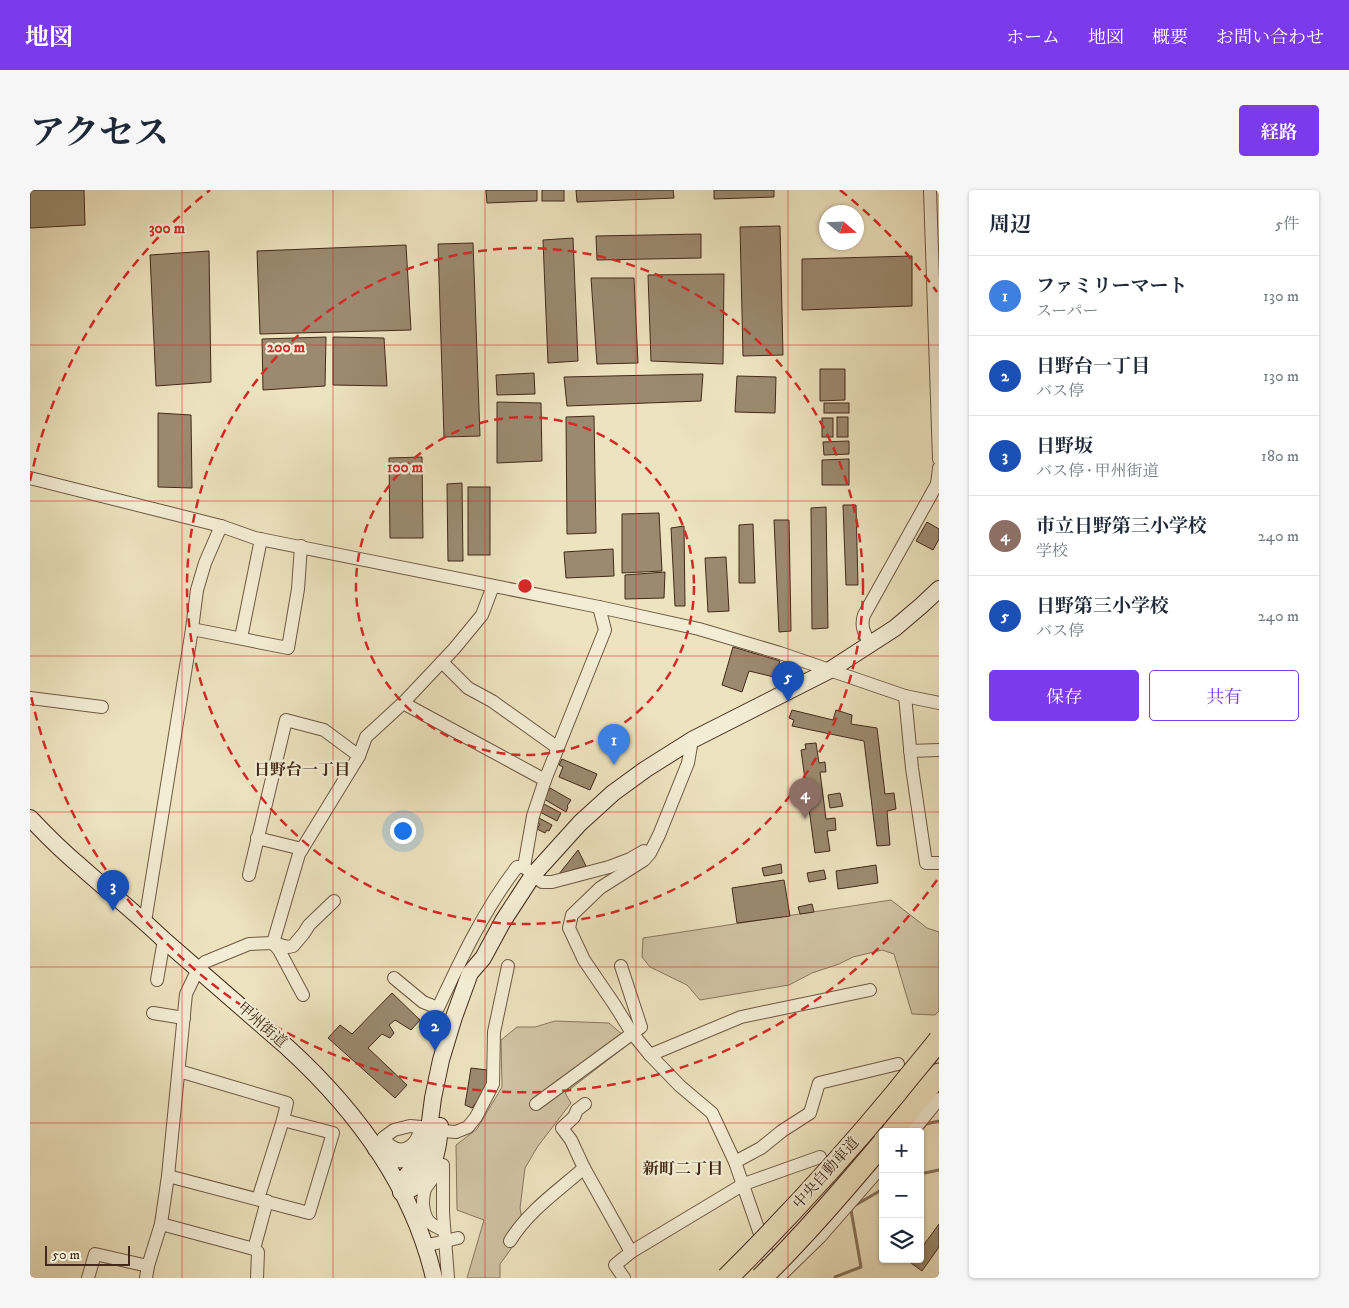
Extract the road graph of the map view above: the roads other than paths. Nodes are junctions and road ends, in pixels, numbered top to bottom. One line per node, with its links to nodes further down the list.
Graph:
1 (930, 190): 2 (street)
2 (937, 350): 3 (street)
3 (939, 459)
4 (939, 468): 6 (street)
5 (30, 478): 7 (street)
6 (938, 482): 15 (street)
7 (221, 526): 8 (street); 13 (street)
8 (261, 539): 9 (street); 14 (street)
9 (301, 546): 10 (street); 14 (street)
10 (493, 586): 12 (street); 16 (street)
11 (939, 589): 15 (street)
12 (598, 607): 17 (street); 24 (street)
13 (192, 628): 14 (street); 37 (street)
14 (241, 638)
15 (870, 645): 17 (street)
16 (442, 662): 20 (street); 24 (street)
17 (830, 670): 18 (street); 23 (street)
18 (905, 696): 21 (street); 26 (street)
19 (30, 698): 22 (street)
20 (403, 703): 27 (street); 28 (street)
21 (939, 703)
22 (102, 707)
23 (692, 740): 31 (street); 34 (street)
24 (558, 748): 28 (street)
25 (939, 750): 26 (street)
26 (910, 751): 33 (street)
27 (360, 756): 30 (street); 32 (street)
28 (545, 780): 34 (street)
29 (30, 818): 37 (street, 甲州街道)
30 (258, 838): 32 (street); 35 (street)
31 (655, 845): 34 (street); 49 (street)
32 (302, 849): 39 (street)
33 (939, 863)
34 (529, 871): 43 (street); 63 (street)
35 (249, 875)
36 (334, 901): 39 (street)
37 (145, 922): 38 (street, 甲州街道)
38 (164, 940): 42 (street, 甲州街道); 44 (street)
39 (273, 943): 42 (street); 46 (street)
40 (508, 966): 63 (street)
41 (621, 966): 49 (street)
42 (198, 969): 48 (street); 65 (street, 甲州街道)
43 (394, 978)
44 (157, 980)
45 (870, 990): 51 (street)
46 (303, 995)
47 (153, 1012): 48 (street)
48 (184, 1018): 53 (street)
49 (632, 1033): 51 (street); 56 (street)
50 (939, 1040): 87 (highway, 中央自動車道, bridge)
51 (650, 1056): 67 (street)
52 (898, 1064): 67 (street)
53 (179, 1071): 60 (street); 70 (street)
54 (939, 1074): 61 (highway)
55 (939, 1099): 59 (street)
56 (536, 1104)
57 (585, 1104): 68 (street)
58 (939, 1114): 59 (street)
59 (923, 1119): 62 (street)
60 (282, 1120): 73 (street); 73 (street)
61 (895, 1128)
62 (915, 1128)
63 (430, 1129): 65 (street); 72 (street)
64 (879, 1148): 88 (highway, 中央自動車道, bridge)
65 (376, 1149): 72 (street, 甲州街道)
66 (820, 1157): 71 (street)
67 (735, 1162): 71 (street)
68 (584, 1168): 77 (street); 80 (street)
69 (879, 1171): 89 (street)
70 (168, 1176): 73 (street); 74 (street)
71 (744, 1184): 80 (street); 89 (street)
72 (401, 1192): 78 (street, 甲州街道)
73 (263, 1200): 79 (street)
74 (161, 1224): 79 (street); 81 (street)
75 (445, 1236): 76 (street); 78 (street); 85 (street)
76 (458, 1238)
77 (510, 1241)
78 (424, 1246): 84 (street, 甲州街道)
79 (254, 1249): 83 (street)
80 (631, 1252): 86 (street)
81 (147, 1272): 82 (street)
82 (88, 1278)
83 (257, 1278)
84 (434, 1278)
85 (448, 1278)
86 (624, 1278)
87 (727, 1278)
88 (761, 1278)
89 (778, 1278)

